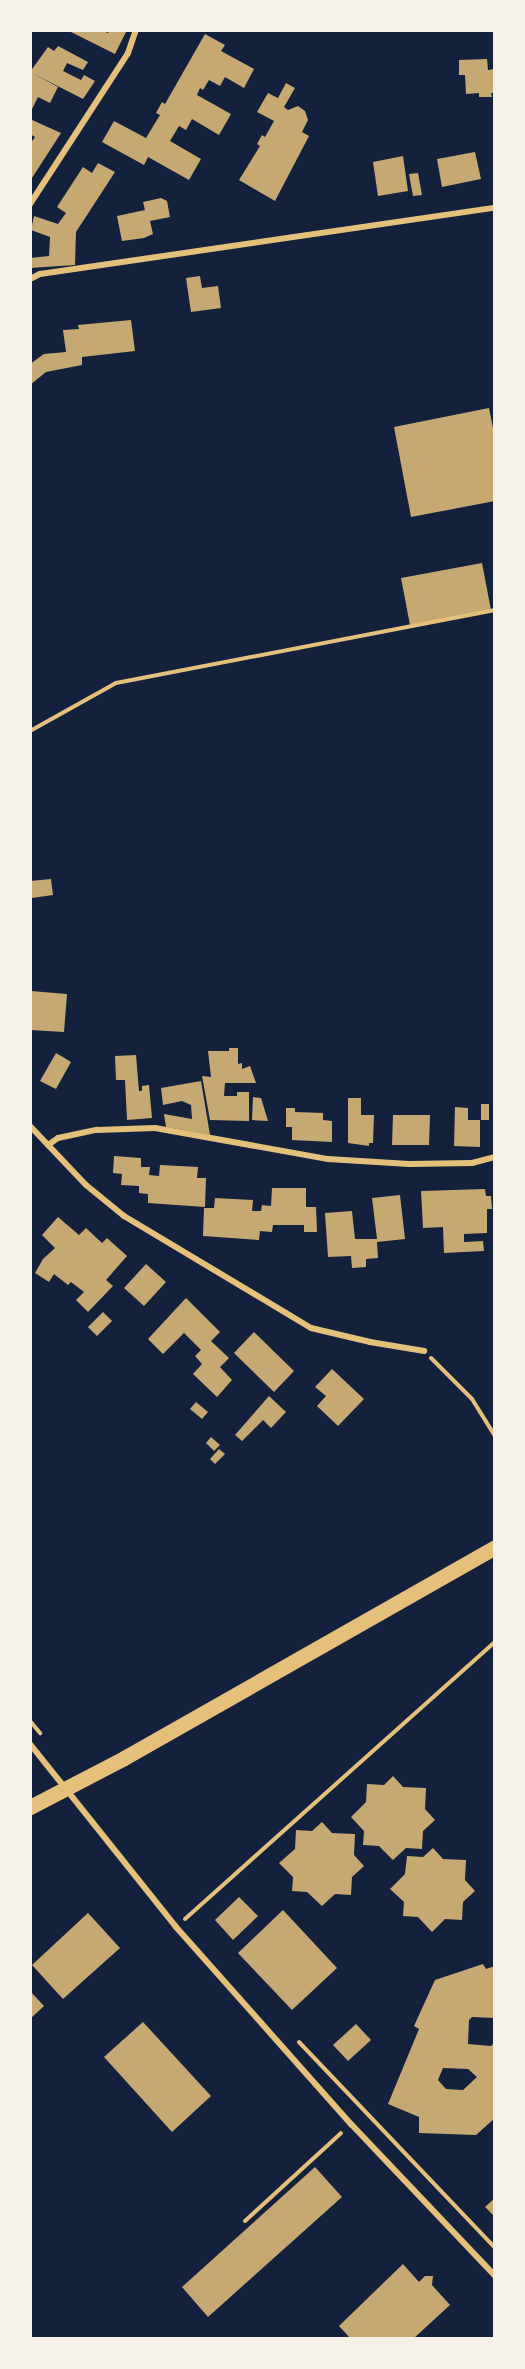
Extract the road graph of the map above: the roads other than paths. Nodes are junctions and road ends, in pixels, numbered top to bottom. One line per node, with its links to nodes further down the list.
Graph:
1 (136, 30): 2 (street)
2 (30, 204)
3 (495, 208): 4 (street)
4 (30, 279)
5 (30, 1126): 6 (street)
6 (48, 1145): 7 (street); 8 (street)
7 (495, 1157)
8 (424, 1351)
9 (495, 1547): 11 (main road)
10 (30, 1744): 12 (street)
11 (30, 1807)
12 (495, 2276)

